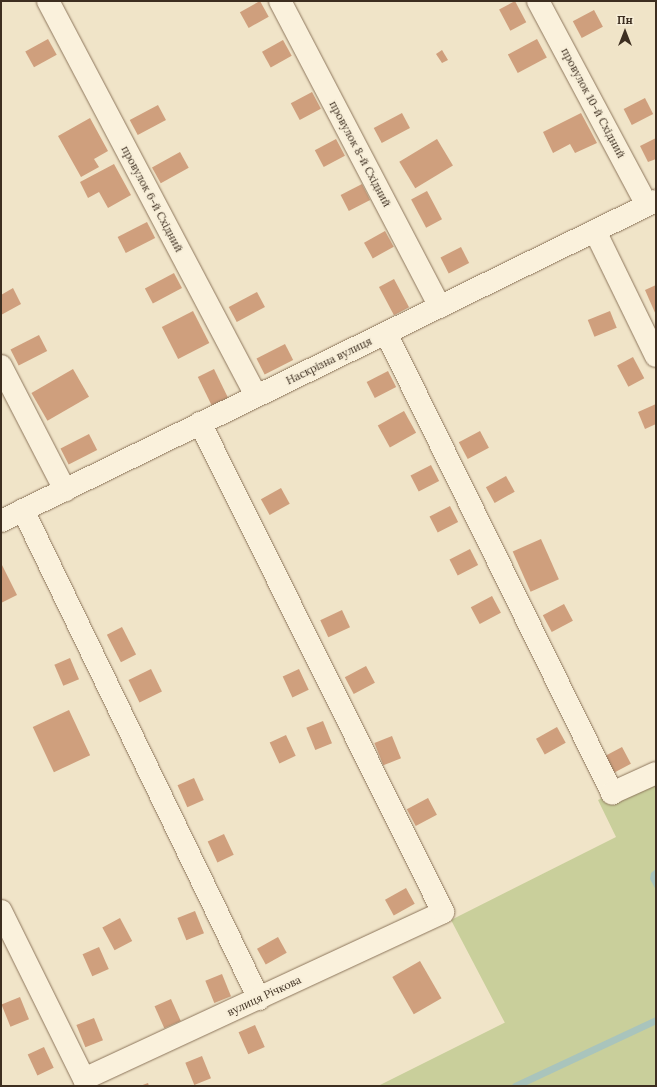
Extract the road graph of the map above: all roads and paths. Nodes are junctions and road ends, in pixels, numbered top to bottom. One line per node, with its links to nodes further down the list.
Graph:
1 (48, 1): 10 (street, провулок 6-й Східний)
2 (280, 1): 6 (street, провулок 8-й Східний)
3 (538, 1): 4 (street, провулок 10-й Східний)
4 (651, 203): 5 (street, Наскрізна вулиця)
5 (595, 231): 6 (street, Наскрізна вулиця); 8 (street)
6 (440, 307): 7 (street, Наскрізна вулиця)
7 (386, 333): 10 (street, Наскрізна вулиця); 16 (street)
8 (656, 356)
9 (1, 366): 11 (street)
10 (256, 396): 12 (street, Наскрізна вулиця)
11 (9, 399): 13 (street)
12 (200, 423): 13 (street, Наскрізна вулиця); 18 (street, вулиця Річкова)
13 (65, 490): 14 (street, Наскрізна вулиця)
14 (24, 510): 15 (street, Наскрізна вулиця); 18 (street)
15 (1, 521)
16 (656, 773)
17 (1, 911): 18 (street, вулиця Річкова)
18 (259, 999)

